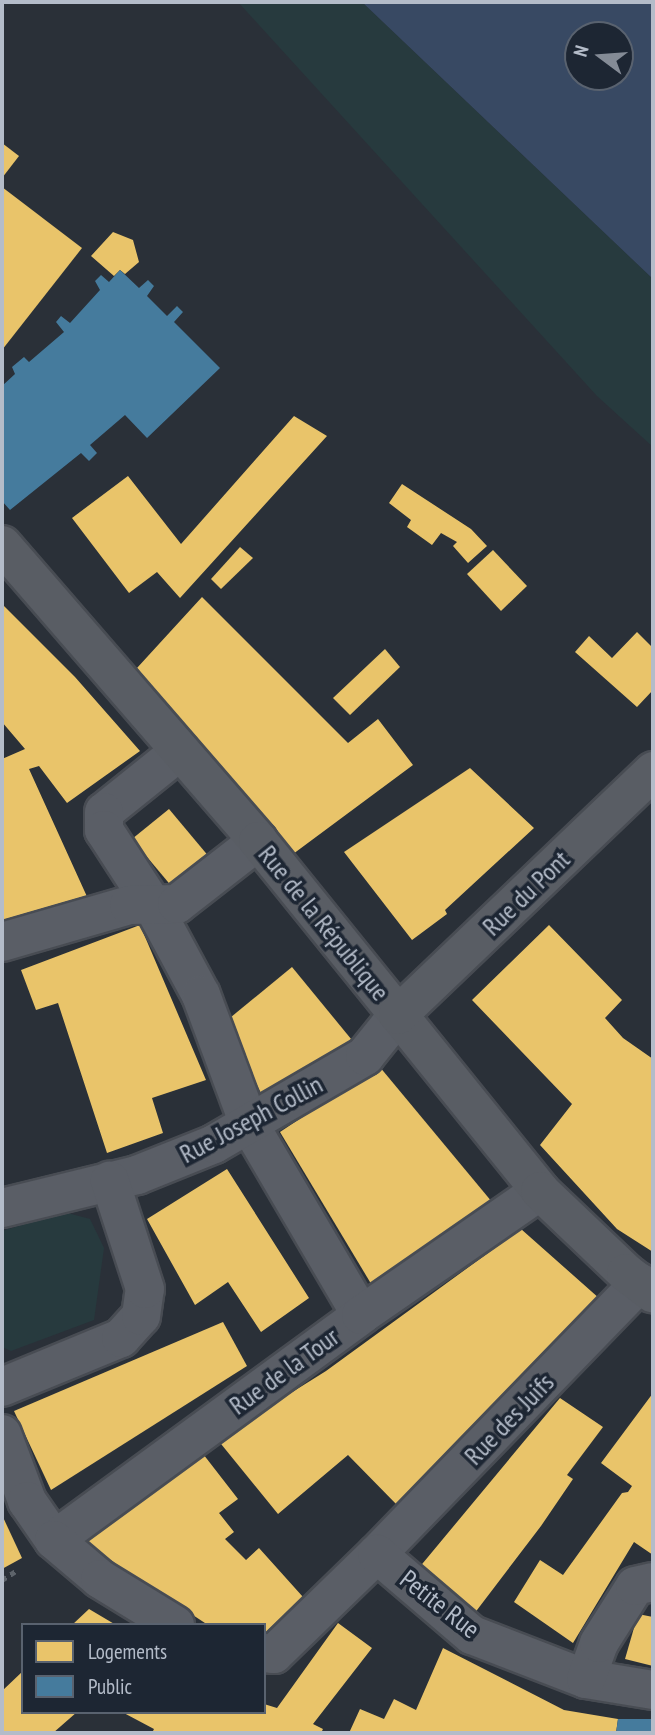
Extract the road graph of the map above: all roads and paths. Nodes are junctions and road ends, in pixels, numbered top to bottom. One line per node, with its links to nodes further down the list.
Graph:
1 (2, 545): 2 (main road, Rue de la République)
2 (180, 751): 4 (main road, Rue de la République); 5 (street)
3 (645, 790): 7 (main road, Rue du Pont)
4 (258, 841): 5 (street); 7 (main road, Rue de la République)
5 (152, 904): 6 (street); 8 (street)
6 (2, 942)
7 (398, 1015): 8 (street, Rue Joseph Collin); 10 (main road, Rue de la République)
8 (249, 1124): 9 (street, Rue Joseph Collin); 13 (street)
9 (110, 1181): 11 (street, Rue Joseph Collin); 14 (street)
10 (540, 1191): 12 (main road, Rue de la République); 13 (street, Rue de la Tour)
11 (2, 1208)
12 (647, 1288): 17 (street, Rue des Juifs)
13 (361, 1315): 16 (street, Rue de la Tour)
14 (2, 1387)
15 (2, 1434): 16 (street)
16 (45, 1528): 19 (street)
17 (377, 1554): 20 (street, Petite Rue); 21 (street, Petite Rue)
18 (653, 1582): 21 (street)
19 (172, 1623)
20 (266, 1653)
21 (586, 1679): 22 (street, Petite Rue)
22 (653, 1690)

